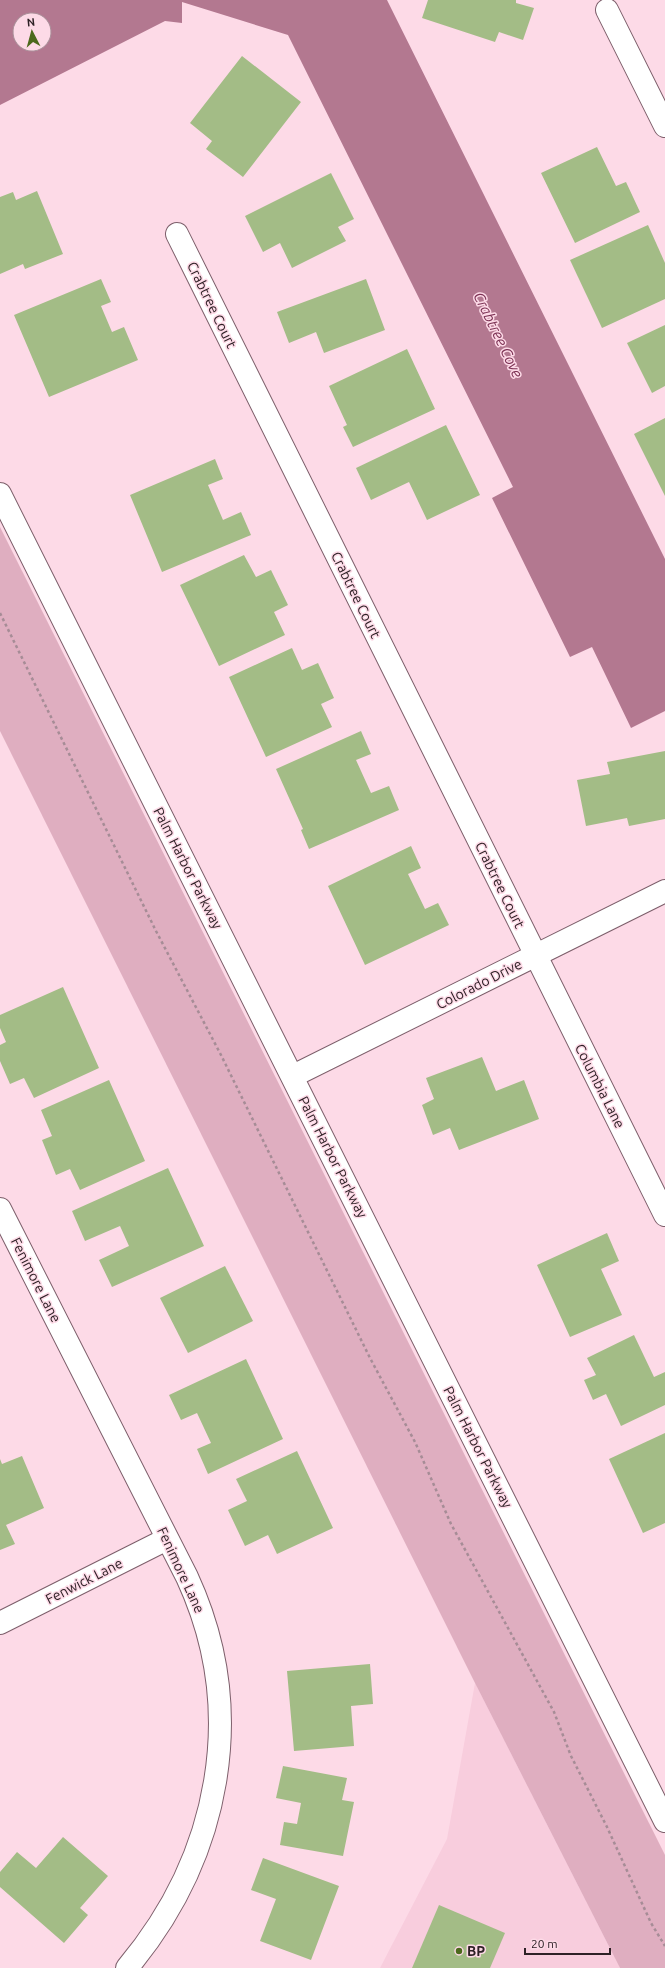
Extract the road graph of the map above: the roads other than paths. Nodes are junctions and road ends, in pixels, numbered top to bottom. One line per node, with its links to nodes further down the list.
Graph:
1 (607, 10): 2 (street)
2 (665, 126)
3 (177, 234): 6 (street, Crabtree Court)
4 (0, 494): 7 (street, Palm Harbor Parkway)
5 (665, 891): 6 (street, Colorado Drive)
6 (535, 956): 7 (street, Colorado Drive); 9 (street, Columbia Lane)
7 (293, 1076): 12 (street, Palm Harbor Parkway)
8 (0, 1209): 10 (street, Fenimore Lane)
9 (665, 1216)
10 (168, 1539): 11 (street, Fenwick Lane); 13 (street, Fenimore Lane)
11 (0, 1623)
12 (665, 1822)
13 (127, 1968)

